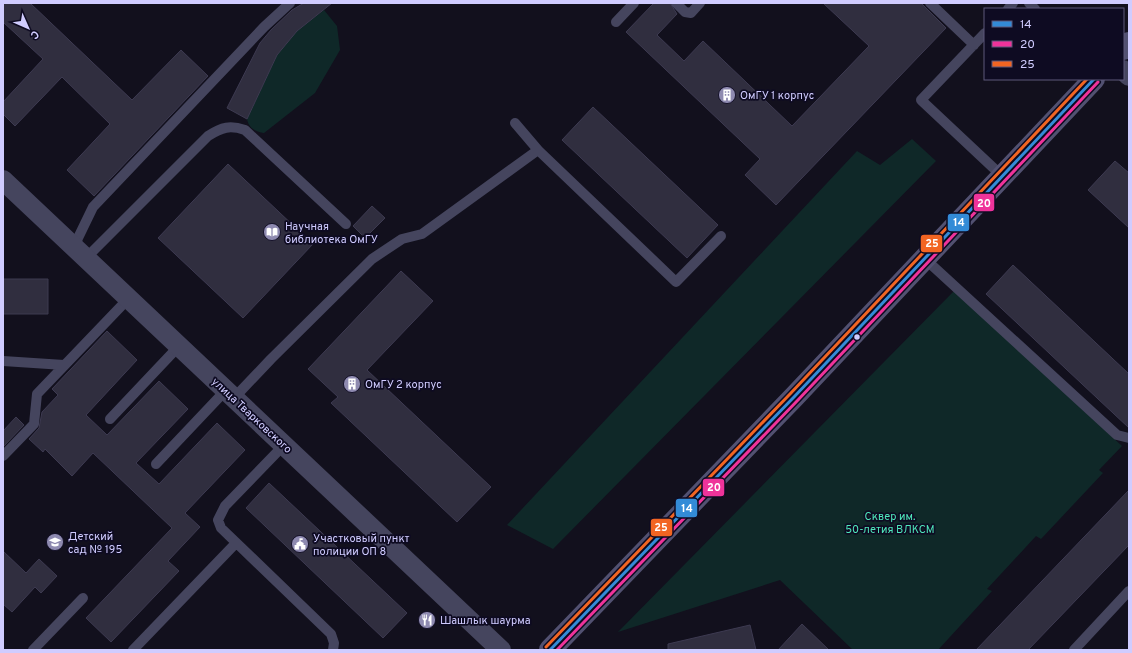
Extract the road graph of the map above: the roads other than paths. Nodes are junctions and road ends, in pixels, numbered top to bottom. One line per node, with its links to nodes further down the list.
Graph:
1 (290, 3): 16 (lane)
2 (634, 3): 6 (lane)
3 (676, 3): 4 (lane)
4 (700, 3)
5 (930, 3): 8 (lane)
6 (616, 22)
7 (984, 34): 8 (lane)
8 (974, 45): 12 (lane)
9 (1093, 80): 12 (main road)
10 (515, 123): 11 (lane)
11 (538, 150): 15 (lane); 22 (lane)
12 (1002, 176): 17 (main road)
13 (3, 180): 16 (street, улица Тварковского)
14 (346, 224): 16 (lane)
15 (721, 236)
16 (81, 253): 18 (street, улица Тварковского)
17 (924, 258): 24 (lane); 35 (main road)
18 (128, 299): 19 (street, улица Тварковского); 21 (lane)
19 (179, 346): 22 (street, улица Тварковского); 23 (lane)
20 (3, 362): 21 (lane)
21 (64, 365): 26 (lane)
22 (230, 394): 25 (street, улица Тварковского); 27 (lane)
23 (110, 419)
24 (1129, 438)
25 (284, 445): 28 (lane); 34 (street, улица Тварковского)
26 (3, 456)
27 (156, 464)
28 (236, 543): 32 (lane); 33 (lane)
29 (1129, 591): 36 (lane)
30 (83, 598): 31 (lane)
31 (33, 650)
32 (133, 650)
33 (333, 650)
34 (501, 650)
35 (550, 650)
36 (1074, 650)

